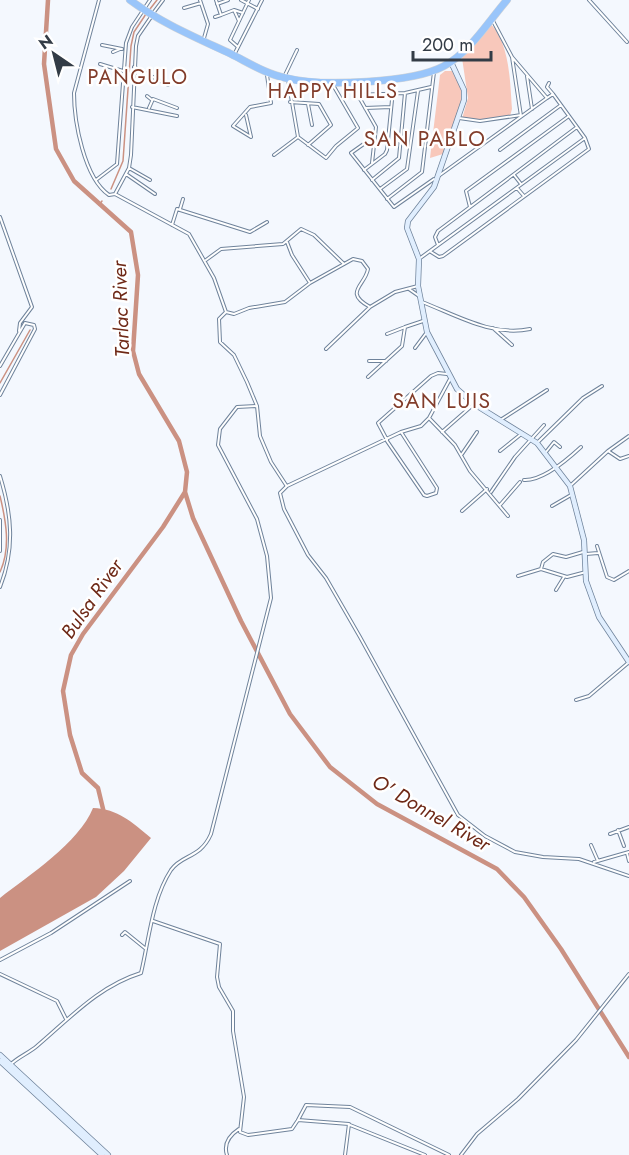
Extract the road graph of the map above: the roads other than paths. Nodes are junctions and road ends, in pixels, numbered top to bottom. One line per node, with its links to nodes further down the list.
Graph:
1 (99, 0): 82 (street)
2 (130, 0): 14 (highway)
3 (150, 0): 14 (street)
4 (163, 0): 18 (street)
5 (228, 0): 11 (street)
6 (241, 0): 12 (street)
7 (262, 0): 15 (street)
8 (507, 0): 21 (highway)
9 (588, 0): 24 (street)
10 (200, 1): 13 (street); 23 (street)
11 (216, 2): 19 (street)
12 (248, 2): 15 (street); 17 (street)
13 (184, 8)
14 (142, 9): 18 (highway); 27 (street)
15 (258, 9): 26 (street)
16 (234, 10): 17 (street); 19 (street); 22 (street)
17 (243, 13): 22 (street)
18 (152, 15): 23 (highway); 34 (street)
19 (221, 15): 20 (street)
20 (215, 17)
21 (491, 19): 31 (street); 32 (highway)
22 (239, 21): 26 (street)
23 (203, 41): 30 (highway)
24 (627, 42)
25 (102, 45): 27 (street)
26 (238, 47): 30 (street)
27 (124, 49): 29 (street); 35 (street)
28 (297, 50): 39 (street)
29 (113, 52)
30 (234, 56): 37 (highway)
31 (512, 57): 38 (street); 65 (street)
32 (451, 62): 36 (highway); 67 (street)
33 (100, 64): 35 (street)
34 (134, 67): 44 (street); 57 (street)
35 (123, 71): 82 (street)
36 (434, 71): 40 (highway); 45 (street)
37 (266, 72): 39 (highway); 63 (street)
38 (527, 76): 52 (street); 62 (street)
39 (286, 78): 41 (highway); 54 (street)
40 (394, 80): 42 (highway); 47 (street)
41 (332, 81): 42 (highway); 73 (street)
42 (349, 81): 50 (street)
43 (549, 83): 49 (street)
44 (168, 85)
45 (432, 87): 46 (street); 92 (street)
46 (418, 92): 48 (street); 87 (street)
47 (393, 93): 48 (street); 50 (street); 58 (street)
48 (405, 93): 84 (street)
49 (553, 94): 52 (street); 56 (street)
50 (357, 95): 61 (street)
51 (147, 96): 53 (street)
52 (547, 98): 62 (street)
53 (152, 100): 59 (street); 60 (street)
54 (290, 102): 55 (street); 71 (street)
55 (308, 103): 68 (street); 73 (street)
56 (561, 105): 66 (street); 74 (street)
57 (132, 107): 59 (street); 77 (street)
58 (391, 107): 61 (street); 76 (street)
59 (149, 108): 64 (street)
60 (177, 108)
61 (365, 108): 70 (street)
62 (532, 109): 65 (street)
63 (246, 115): 63 (street)
64 (177, 116)
65 (521, 116): 67 (street); 81 (street)
66 (569, 116): 69 (street); 94 (street)
67 (459, 118): 81 (street)
68 (312, 125)
69 (577, 127): 72 (street); 80 (street)
70 (375, 136): 76 (street); 78 (street)
71 (298, 137): 73 (street); 75 (street)
72 (585, 138): 85 (street); 90 (street)
73 (308, 145)
74 (500, 150)
75 (274, 154)
76 (372, 164): 78 (street)
77 (129, 168): 79 (street); 83 (street)
78 (364, 170): 84 (street)
79 (126, 174): 88 (street); 89 (street)
80 (514, 174): 85 (street); 94 (street)
81 (438, 177): 92 (street); 102 (street)
82 (96, 180): 88 (street)
83 (150, 180)
84 (372, 180): 87 (street)
85 (521, 184): 86 (street)
86 (517, 188): 90 (street); 100 (street)
87 (380, 189): 92 (street)
88 (115, 194): 98 (street)
89 (155, 194)
90 (524, 196): 101 (street)
91 (183, 199): 95 (street)
92 (387, 199)
93 (172, 207): 95 (street)
94 (470, 207): 100 (street)
95 (178, 209): 97 (street); 98 (street)
96 (0, 217): 115 (street)
97 (267, 222)
98 (172, 225): 103 (street)
99 (287, 240): 103 (street); 104 (street); 105 (street)
100 (439, 245): 101 (street)
101 (431, 252): 102 (street)
102 (419, 259): 106 (street)
103 (206, 260): 110 (street)
104 (344, 264): 105 (street); 109 (street)
105 (310, 283): 110 (street)
106 (418, 286): 107 (street); 108 (street)
107 (409, 289): 108 (street); 109 (street)
108 (421, 299): 111 (street); 113 (street)
109 (370, 307): 120 (street)
110 (226, 312): 131 (street)
111 (424, 320): 112 (street); 116 (street)
112 (405, 327): 117 (street); 122 (street)
113 (493, 328): 114 (street); 118 (street)
114 (530, 329)
115 (19, 332): 123 (street); 126 (street)
116 (427, 332): 119 (street); 124 (street)
117 (387, 334)
118 (512, 345)
119 (414, 348)
120 (326, 349)
121 (369, 361): 122 (street)
122 (386, 361): 125 (street)
123 (0, 366)
124 (449, 376): 130 (street); 132 (street); 141 (street)
125 (368, 377)
126 (2, 383): 129 (street)
127 (602, 386): 142 (street)
128 (547, 390): 133 (street)
129 (0, 395)
130 (474, 404): 133 (street); 136 (street)
131 (257, 406): 154 (street); 188 (street)
132 (429, 418): 135 (street); 136 (street)
133 (502, 419): 138 (street)
134 (544, 425): 140 (street)
135 (401, 432): 141 (street); 141 (street)
136 (442, 432): 148 (street)
137 (477, 432): 148 (street)
138 (522, 433): 140 (street); 145 (street)
139 (629, 436): 146 (street)
140 (530, 439): 142 (street); 157 (street)
141 (386, 440): 154 (street)
142 (537, 443): 147 (street)
143 (560, 447): 147 (street)
144 (580, 447): 150 (street)
145 (500, 451)
146 (608, 451): 149 (street); 155 (street)
147 (546, 453): 150 (street)
148 (462, 454): 156 (street)
149 (629, 456)
150 (557, 466): 152 (street); 155 (street)
151 (0, 476): 173 (street)
152 (524, 480)
153 (520, 482): 159 (street)
154 (287, 486): 185 (street)
155 (570, 486): 158 (street)
156 (487, 489): 157 (street); 161 (street)
157 (491, 492): 159 (street)
158 (574, 493): 160 (street); 166 (street)
159 (500, 505): 162 (street)
160 (552, 506)
161 (462, 511)
162 (508, 516)
163 (0, 520): 165 (street)
164 (597, 546): 167 (street)
165 (0, 551)
166 (585, 553): 167 (street); 168 (street); 170 (street)
167 (598, 553): 169 (street)
168 (541, 569): 171 (street); 172 (street)
169 (629, 572)
170 (586, 573): 172 (street); 175 (street)
171 (518, 576)
172 (564, 577): 174 (street)
173 (0, 587)
174 (556, 590)
175 (629, 662): 176 (street)
176 (576, 700)
177 (629, 827): 178 (street)
178 (618, 830): 179 (street); 181 (street)
179 (610, 834)
180 (591, 845): 183 (street)
181 (624, 846)
182 (628, 853): 183 (street); 184 (street)
183 (598, 861): 185 (street)
184 (629, 861)
185 (593, 862): 186 (street)
186 (629, 876)
187 (130, 881): 191 (street)
188 (153, 921): 190 (street); 199 (street)
189 (122, 934): 190 (street)
190 (147, 949): 194 (street)
191 (0, 960)
192 (0, 974): 194 (street)
193 (629, 974): 206 (street)
194 (66, 1019): 196 (street)
195 (1, 1060): 196 (street)
196 (9, 1067): 200 (street); 201 (street)
197 (298, 1119): 198 (street); 199 (street); 205 (street)
198 (349, 1124): 203 (street); 204 (street)
199 (239, 1129): 202 (street)
200 (102, 1155)
201 (108, 1155)
202 (227, 1155)
203 (345, 1155)
204 (425, 1155)
205 (449, 1155)
206 (461, 1155)

